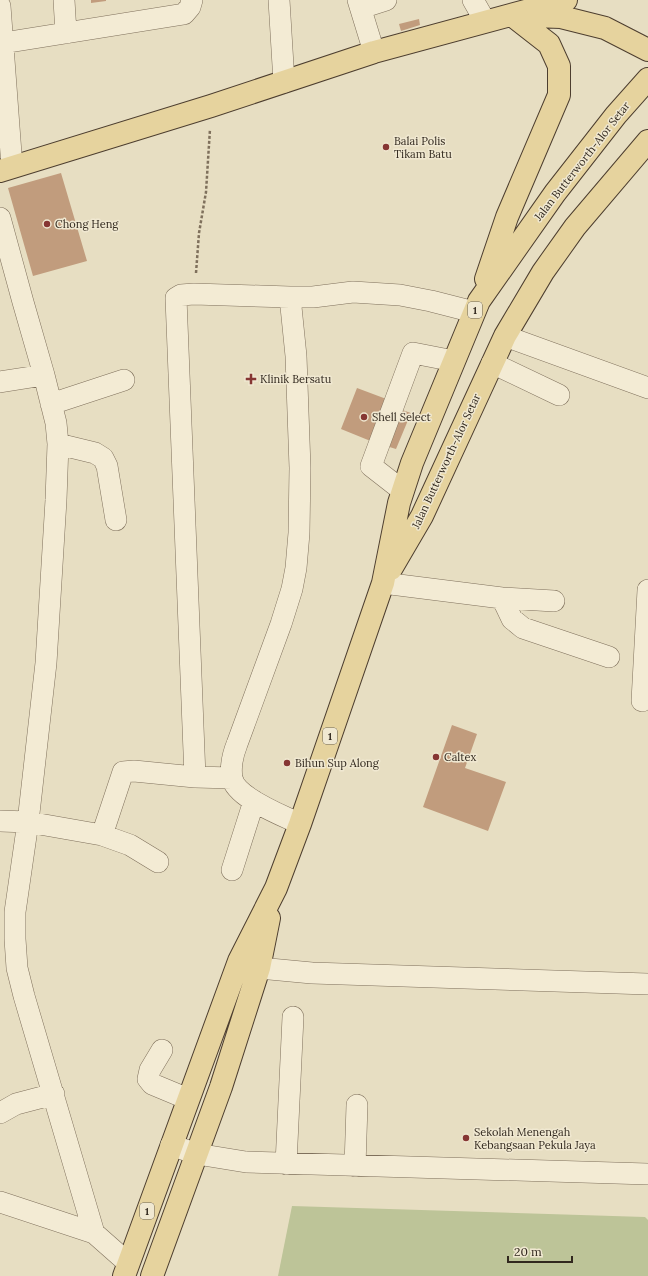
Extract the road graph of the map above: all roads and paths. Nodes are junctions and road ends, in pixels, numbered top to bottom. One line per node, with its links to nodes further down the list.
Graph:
1 (64, 0): 11 (street)
2 (192, 0): 11 (street)
3 (279, 0): 16 (street)
4 (386, 0): 7 (street)
5 (473, 0): 10 (street)
6 (566, 0): 9 (main road)
7 (360, 4): 14 (street)
8 (0, 6): 12 (street)
9 (513, 16): 10 (main road); 13 (main road); 23 (main road)
10 (485, 21): 14 (main road)
11 (66, 33): 12 (street)
12 (3, 43): 19 (street)
13 (648, 50)
14 (374, 52): 16 (main road)
15 (648, 79): 23 (main road, Jalan Butterworth-Alor Setar / 1)
16 (284, 82): 17 (main road)
17 (210, 106): 19 (main road); 21 (path)
18 (648, 141): 24 (main road, Jalan Butterworth-Alor Setar / 1)
19 (6, 169)
20 (0, 218): 27 (street)
21 (194, 294): 22 (street); 43 (street)
22 (290, 297): 23 (street); 44 (street)
23 (476, 307): 25 (main road, Jalan Butterworth-Alor Setar / 1)
24 (505, 336): 26 (main road, Jalan Butterworth-Alor Setar / 1); 30 (street)
25 (454, 361): 34 (main road, Jalan Butterworth-Alor Setar / 1); 34 (street)
26 (492, 364): 31 (street); 36 (main road, Jalan Butterworth-Alor Setar / 1)
27 (44, 375): 29 (street); 32 (street)
28 (124, 380): 32 (street)
29 (0, 382)
30 (648, 388)
31 (559, 395)
32 (51, 404): 33 (street)
33 (58, 444): 35 (street); 47 (street)
34 (403, 491): 36 (main road, Jalan Butterworth-Alor Setar / 1)
35 (116, 520)
36 (383, 584): 38 (street); 48 (main road, 1)
37 (648, 590): 40 (street)
38 (502, 598): 39 (street); 41 (street)
39 (554, 601)
40 (647, 612): 42 (street)
41 (609, 657)
42 (645, 686)
43 (195, 777): 44 (street); 49 (street)
44 (232, 778): 45 (street)
45 (254, 801): 48 (street); 51 (street)
46 (0, 821): 47 (street)
47 (28, 822): 49 (street); 57 (street)
48 (300, 824): 52 (main road, 1)
49 (102, 835): 50 (street)
50 (158, 862)
51 (232, 870)
52 (276, 888): 53 (main road, 1); 58 (main road, 1)
53 (259, 968): 54 (street); 62 (main road, 1)
54 (648, 984)
55 (293, 1017): 63 (street)
56 (162, 1050): 58 (street)
57 (54, 1094): 60 (street); 67 (street)
58 (188, 1099): 61 (main road, 1)
59 (357, 1105): 64 (street)
60 (0, 1113)
61 (172, 1145): 62 (street); 68 (main road, 1)
62 (197, 1154): 63 (street); 69 (main road, 1)
63 (286, 1164): 64 (street)
64 (355, 1166): 65 (street)
65 (648, 1174)
66 (0, 1202): 67 (street)
67 (94, 1233): 68 (street)
68 (126, 1270)
69 (152, 1276)

